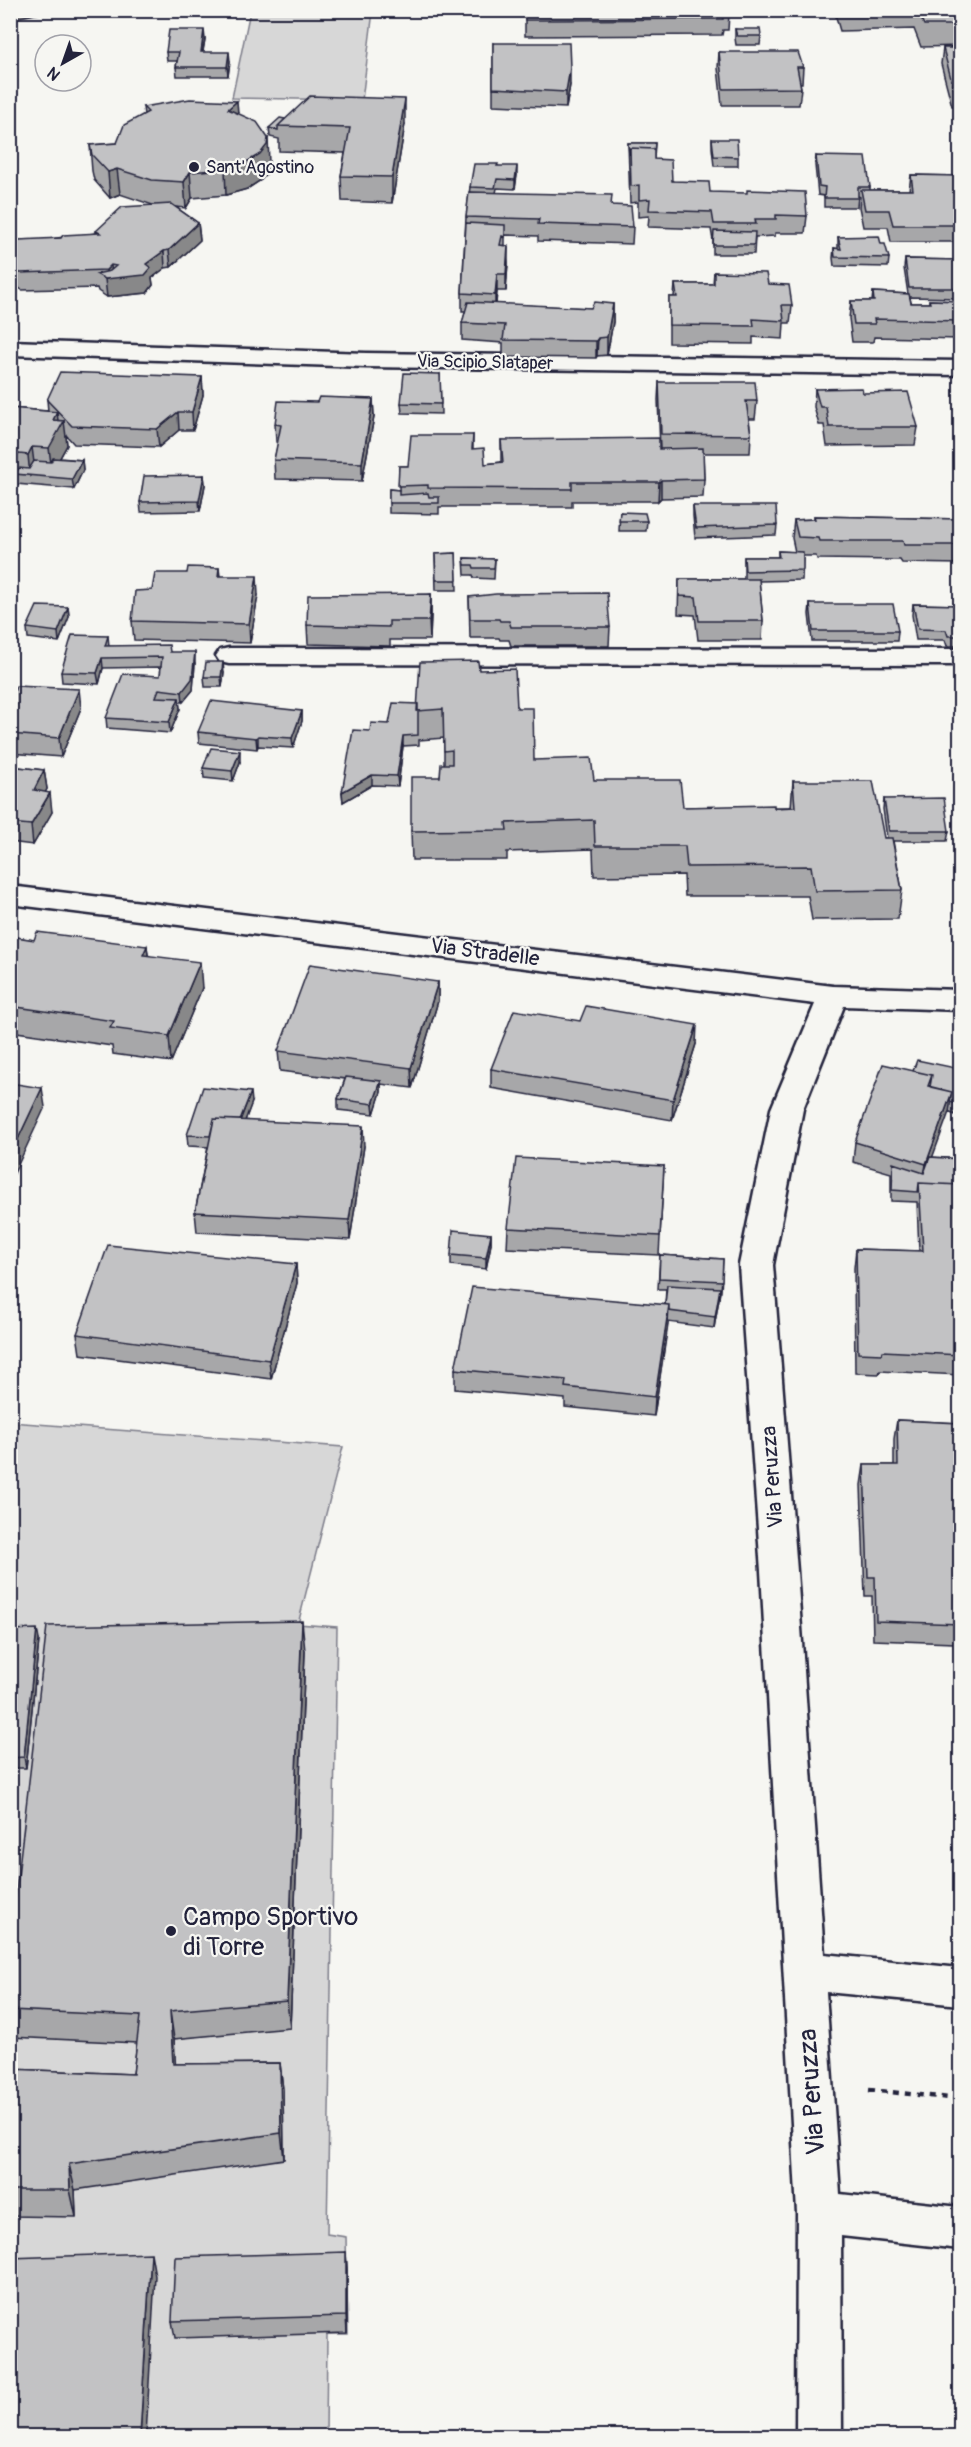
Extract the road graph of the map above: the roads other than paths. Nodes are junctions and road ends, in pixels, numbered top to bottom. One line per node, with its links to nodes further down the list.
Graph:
1 (10, 348): 2 (street, Via Scipio Slataper)
2 (960, 368)
3 (229, 656): 4 (street)
4 (960, 657)
5 (10, 895): 6 (street, Via Stradelle)
6 (833, 996): 7 (street, Via Stradelle); 8 (street, Via Peruzza)
7 (960, 1000)
8 (804, 1971): 9 (street); 10 (street, Via Peruzza)
9 (960, 1986)
10 (819, 2213): 11 (street); 12 (street, Via Peruzza)
11 (960, 2228)
12 (819, 2436)

